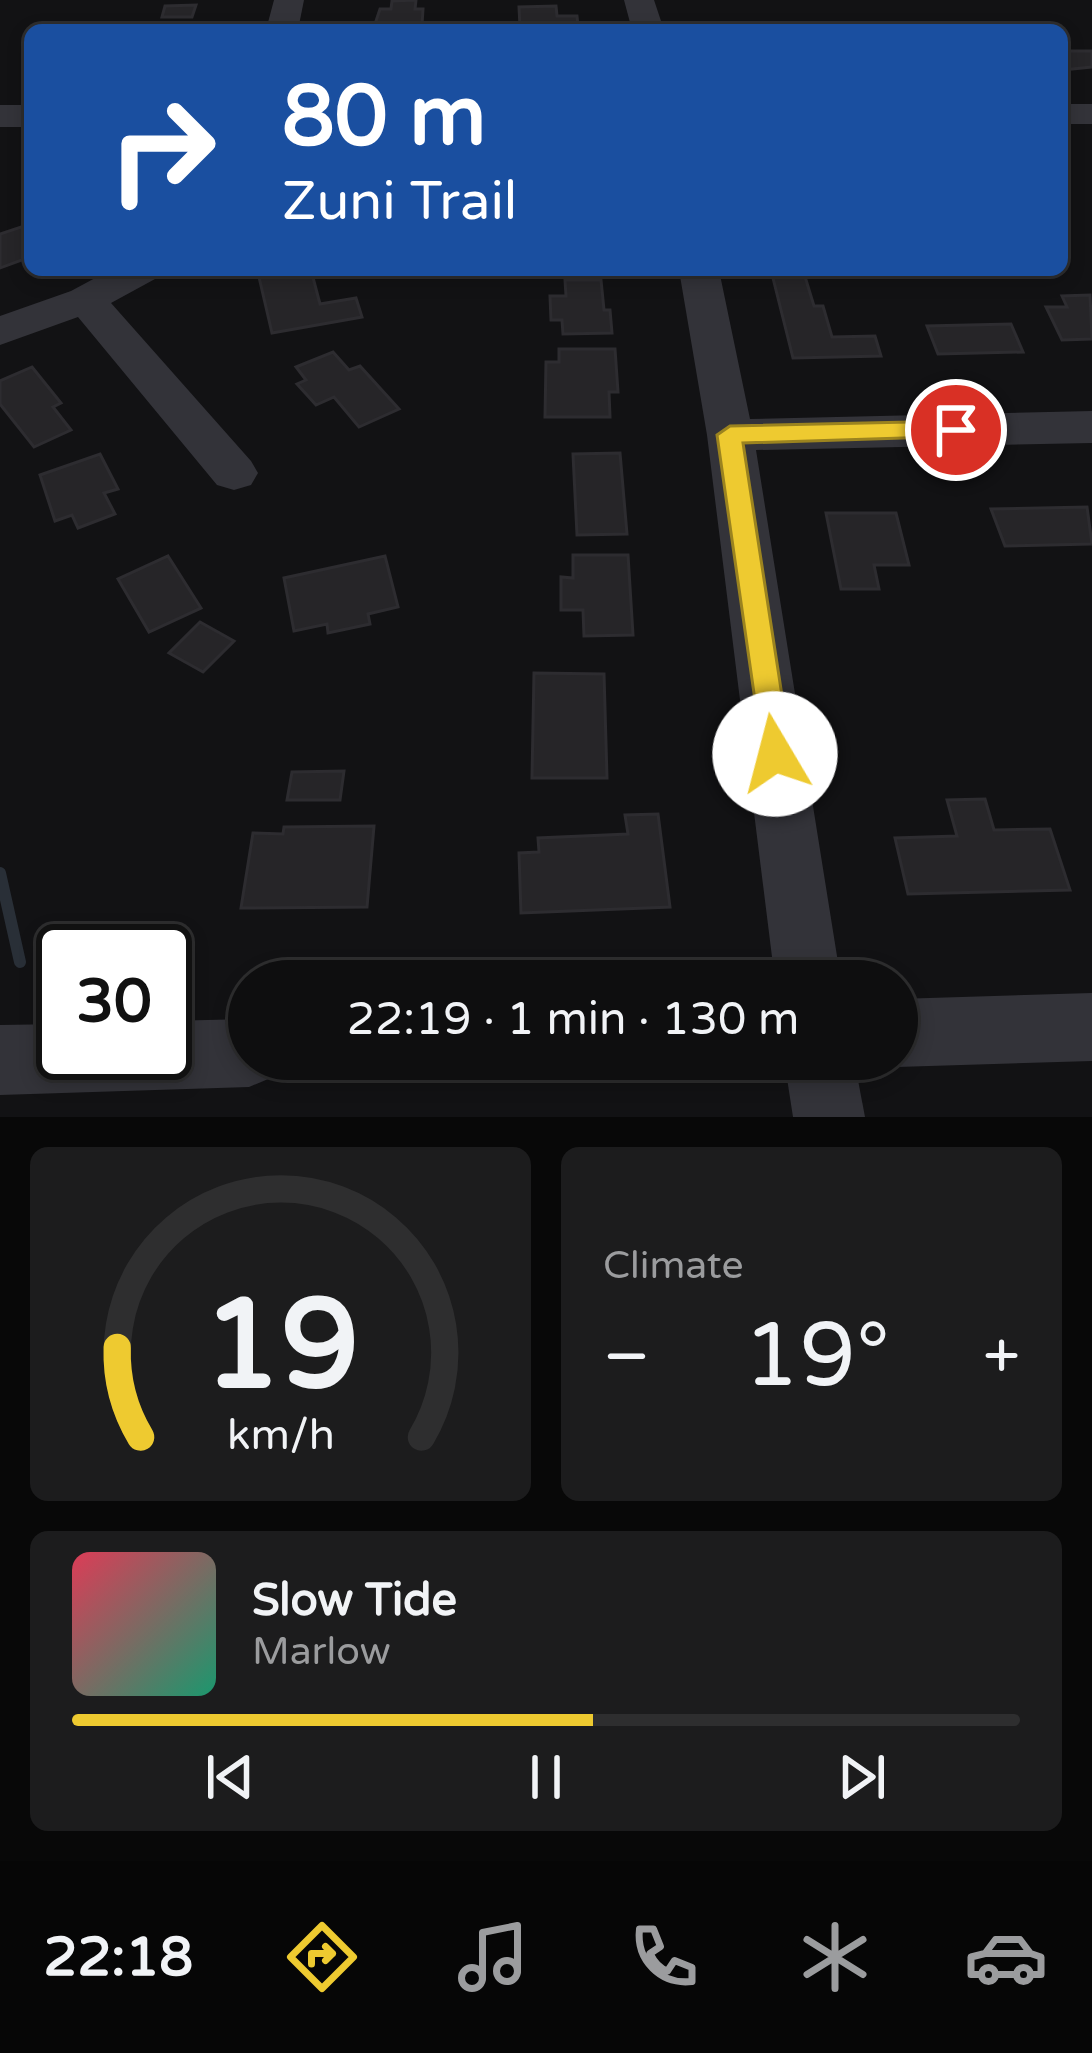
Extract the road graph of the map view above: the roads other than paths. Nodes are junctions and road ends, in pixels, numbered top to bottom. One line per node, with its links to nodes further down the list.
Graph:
1 (130, 276): 3 (street)
2 (700, 276): 6 (street)
3 (86, 300): 4 (street); 7 (street)
4 (0, 332)
5 (1092, 427): 6 (street)
6 (730, 435): 8 (street)
7 (234, 473)
8 (805, 960)
9 (1092, 1027): 10 (street)
10 (918, 1032)
11 (228, 1054): 12 (street)
12 (0, 1060)
13 (823, 1080): 14 (street)
14 (829, 1117)

